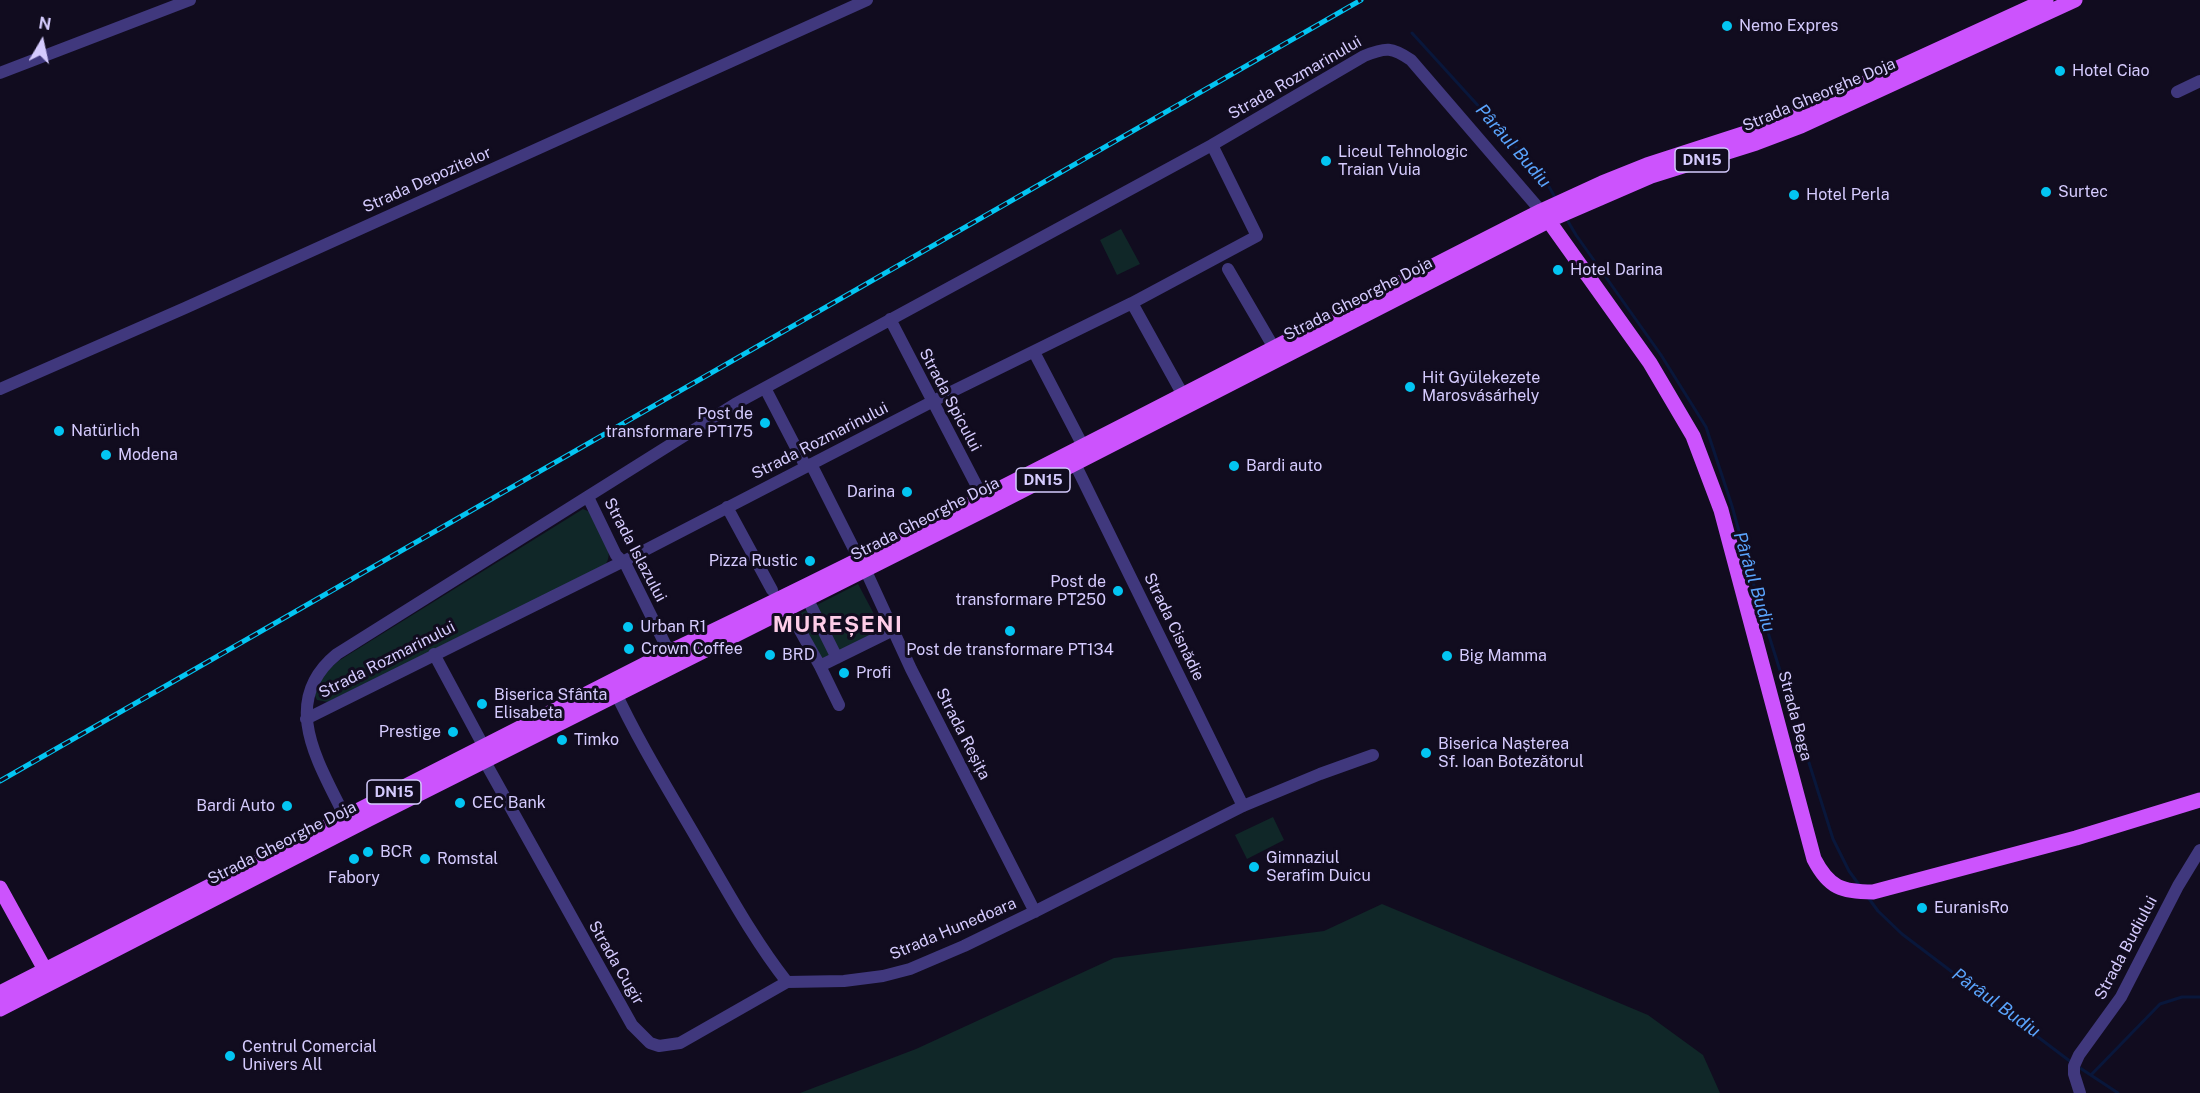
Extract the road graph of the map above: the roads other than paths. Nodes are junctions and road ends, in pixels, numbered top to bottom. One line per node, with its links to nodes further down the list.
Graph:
1 (190, 0): 5 (street)
2 (867, 0): 17 (street, Strada Depozitelor)
3 (2046, 0): 9 (main road, Strada Gheorghe Doja / DN15)
4 (2074, 0): 9 (main road, Strada Gheorghe Doja / DN15)
5 (0, 73)
6 (2200, 81): 7 (street)
7 (2177, 92)
8 (1212, 145): 10 (street, Strada Rozmarinului); 12 (street, Strada Rozmarinului); 13 (street, Strada Rozmarinului)
9 (1567, 205): 10 (main road, Strada Gheorghe Doja / DN15)
10 (1548, 214): 15 (main road, Strada Gheorghe Doja / DN15); 41 (main road, Strada Bega)
11 (1228, 269): 15 (street)
12 (1132, 303): 14 (street, Strada Rozmarinului); 18 (street)
13 (890, 319): 16 (street, Strada Rozmarinului); 19 (street, Strada Spicului)
14 (1034, 352): 19 (street, Strada Rozmarinului); 20 (street)
15 (1277, 354): 18 (main road, Strada Gheorghe Doja / DN15); 21 (main road, Strada Gheorghe Doja / DN15)
16 (765, 388): 22 (street, Strada Reșița); 24 (street, Strada Rozmarinului)
17 (0, 389)
18 (1183, 395): 20 (main road, Strada Gheorghe Doja / DN15)
19 (932, 402): 22 (street, Strada Rozmarinului); 23 (street, Strada Spicului)
20 (1083, 446): 23 (main road, Strada Gheorghe Doja / DN15)
21 (1075, 464): 27 (main road, Strada Gheorghe Doja / DN15); 42 (street, Strada Cisnădie)
22 (808, 465): 25 (street, Strada Rozmarinului); 27 (street, Strada Reșița)
23 (982, 496): 27 (main road, Strada Gheorghe Doja / DN15)
24 (588, 497): 26 (street, Strada Islazului); 38 (street, Strada Rozmarinului)
25 (728, 507): 26 (street, Strada Rozmarinului); 28 (street)
26 (623, 561): 32 (street, Strada Islazului); 33 (street, Strada Rozmarinului)
27 (862, 564): 32 (main road, Strada Gheorghe Doja / DN15); 36 (main road, Strada Gheorghe Doja / DN15); 46 (street, Strada Reșița)
28 (772, 590)
29 (812, 606): 34 (street)
30 (797, 625): 35 (street)
31 (887, 633): 34 (street)
32 (669, 652): 36 (main road, Strada Gheorghe Doja / DN15)
33 (434, 654): 38 (street, Strada Rozmarinului); 39 (street)
34 (837, 658): 35 (street)
35 (820, 666): 37 (street)
36 (613, 688): 39 (main road, Strada Gheorghe Doja / DN15); 48 (street)
37 (839, 705)
38 (306, 719): 43 (street, Strada Rozmarinului)
39 (484, 754): 43 (main road, Strada Gheorghe Doja / DN15); 47 (main road, Strada Gheorghe Doja / DN15); 48 (street, Strada Cugir)
40 (1373, 755): 42 (street, Strada Hunedoara)
41 (2200, 800)
42 (1243, 806): 46 (street, Strada Hunedoara)
43 (345, 817): 47 (main road, Strada Gheorghe Doja / DN15)
44 (2200, 850): 51 (street, Strada Budiului)
45 (1, 892): 47 (main road)
46 (1035, 912): 48 (street, Strada Hunedoara)
47 (49, 976): 49 (main road, Strada Gheorghe Doja / DN15); 50 (main road, Strada Gheorghe Doja / DN15)
48 (786, 982)
49 (0, 993)
50 (0, 1008)
51 (2080, 1092)

